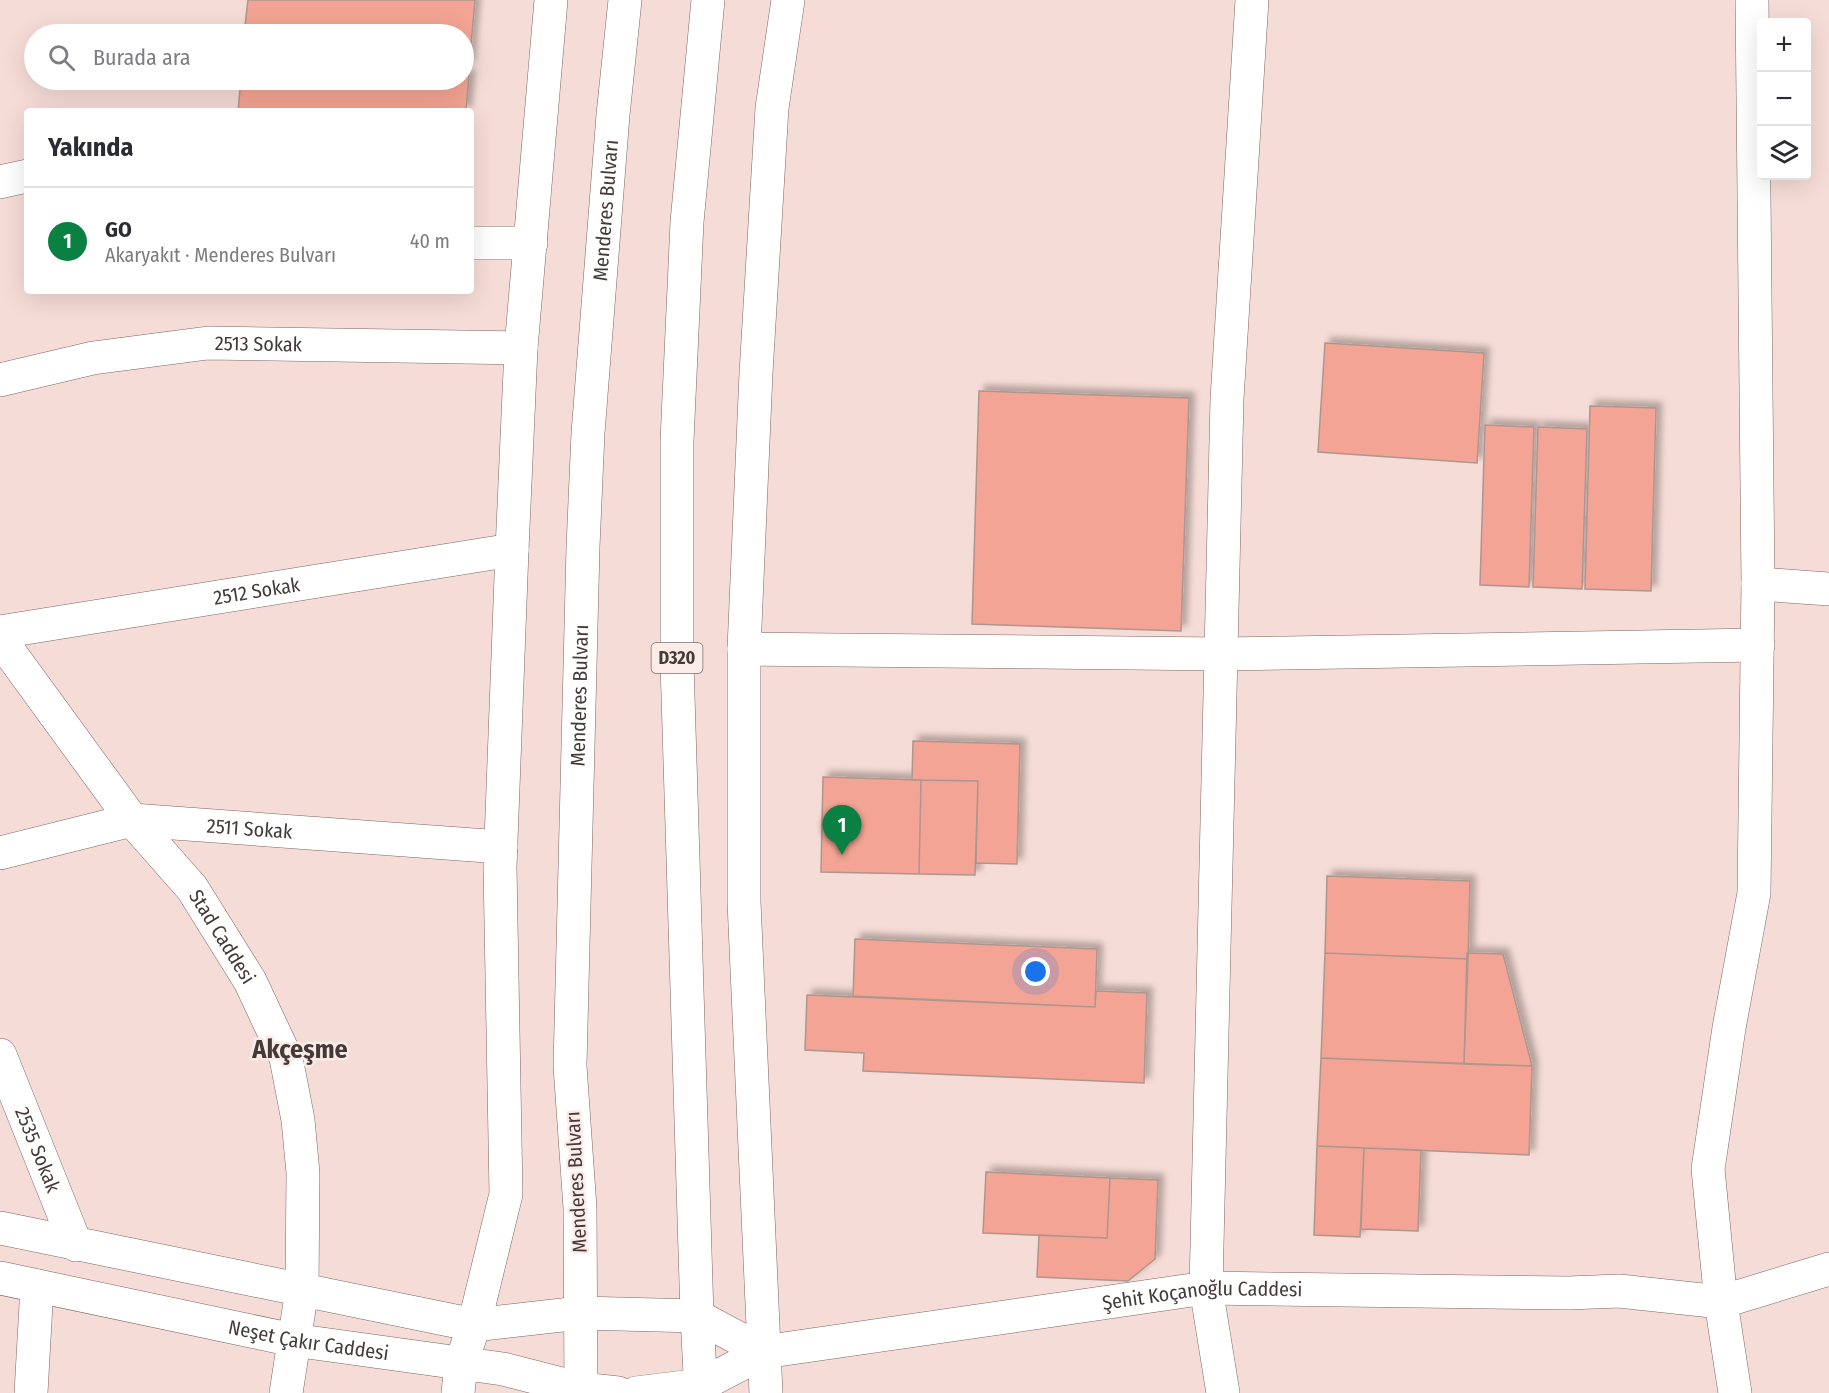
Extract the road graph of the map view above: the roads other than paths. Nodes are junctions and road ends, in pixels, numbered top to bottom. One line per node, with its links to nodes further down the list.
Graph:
1 (551, 0): 10 (main road)
2 (625, 0): 33 (main road, Menderes Bulvarı)
3 (708, 0): 34 (main road, D320)
4 (788, 0): 19 (main road)
5 (1252, 0): 20 (main road)
6 (1752, 0): 14 (main road)
7 (24, 177): 8 (main road)
8 (0, 182)
9 (474, 243): 10 (main road)
10 (531, 243): 11 (main road)
11 (521, 348): 12 (main road, 2513 Sokak); 13 (main road)
12 (0, 380)
13 (512, 550): 16 (main road, 2512 Sokak); 22 (main road)
14 (1758, 584): 15 (main road); 18 (main road)
15 (1829, 589)
16 (0, 632)
17 (0, 639): 21 (main road, Stad Caddesi)
18 (1758, 645): 20 (main road); 32 (main road)
19 (744, 649): 20 (main road); 37 (main road)
20 (1221, 654): 30 (main road)
21 (132, 820): 22 (main road, 2511 Sokak); 23 (main road, 2511 Sokak); 31 (main road, Stad Caddesi)
22 (501, 846): 35 (main road)
23 (0, 853)
24 (0, 1055): 26 (main road, 2535 Sokak)
25 (0, 1228): 26 (main road)
26 (76, 1245): 31 (main road)
27 (1829, 1269): 32 (main road, Şehit Koçanoğlu Caddesi)
28 (0, 1278): 29 (main road, Neşet Çakır Caddesi)
29 (36, 1286): 36 (main road, Neşet Çakır Caddesi); 41 (main road)
30 (1206, 1288): 32 (main road, Şehit Koçanoğlu Caddesi); 37 (main road, Şehit Koçanoğlu Caddesi); 47 (main road)
31 (302, 1290): 35 (main road); 36 (main road, Stad Caddesi)
32 (1721, 1302): 48 (main road)
33 (580, 1313): 34 (main road); 35 (main road); 40 (main road, Menderes Bulvarı)
34 (697, 1316): 37 (main road); 39 (main road, D320)
35 (474, 1325): 38 (main road)
36 (293, 1340): 38 (main road, Neşet Çakır Caddesi); 42 (main road, Stad Caddesi)
37 (764, 1352): 39 (main road, Şehit Koçanoğlu Caddesi); 46 (main road)
38 (460, 1378): 40 (main road, Neşet Çakır Caddesi); 43 (main road)
39 (701, 1389): 45 (main road)
40 (581, 1391): 44 (main road, Neşet Çakır Caddesi)
41 (31, 1393)
42 (286, 1393)
43 (506, 1393)
44 (618, 1393)
45 (636, 1393)
46 (766, 1393)
47 (1223, 1393)
48 (1735, 1393)

